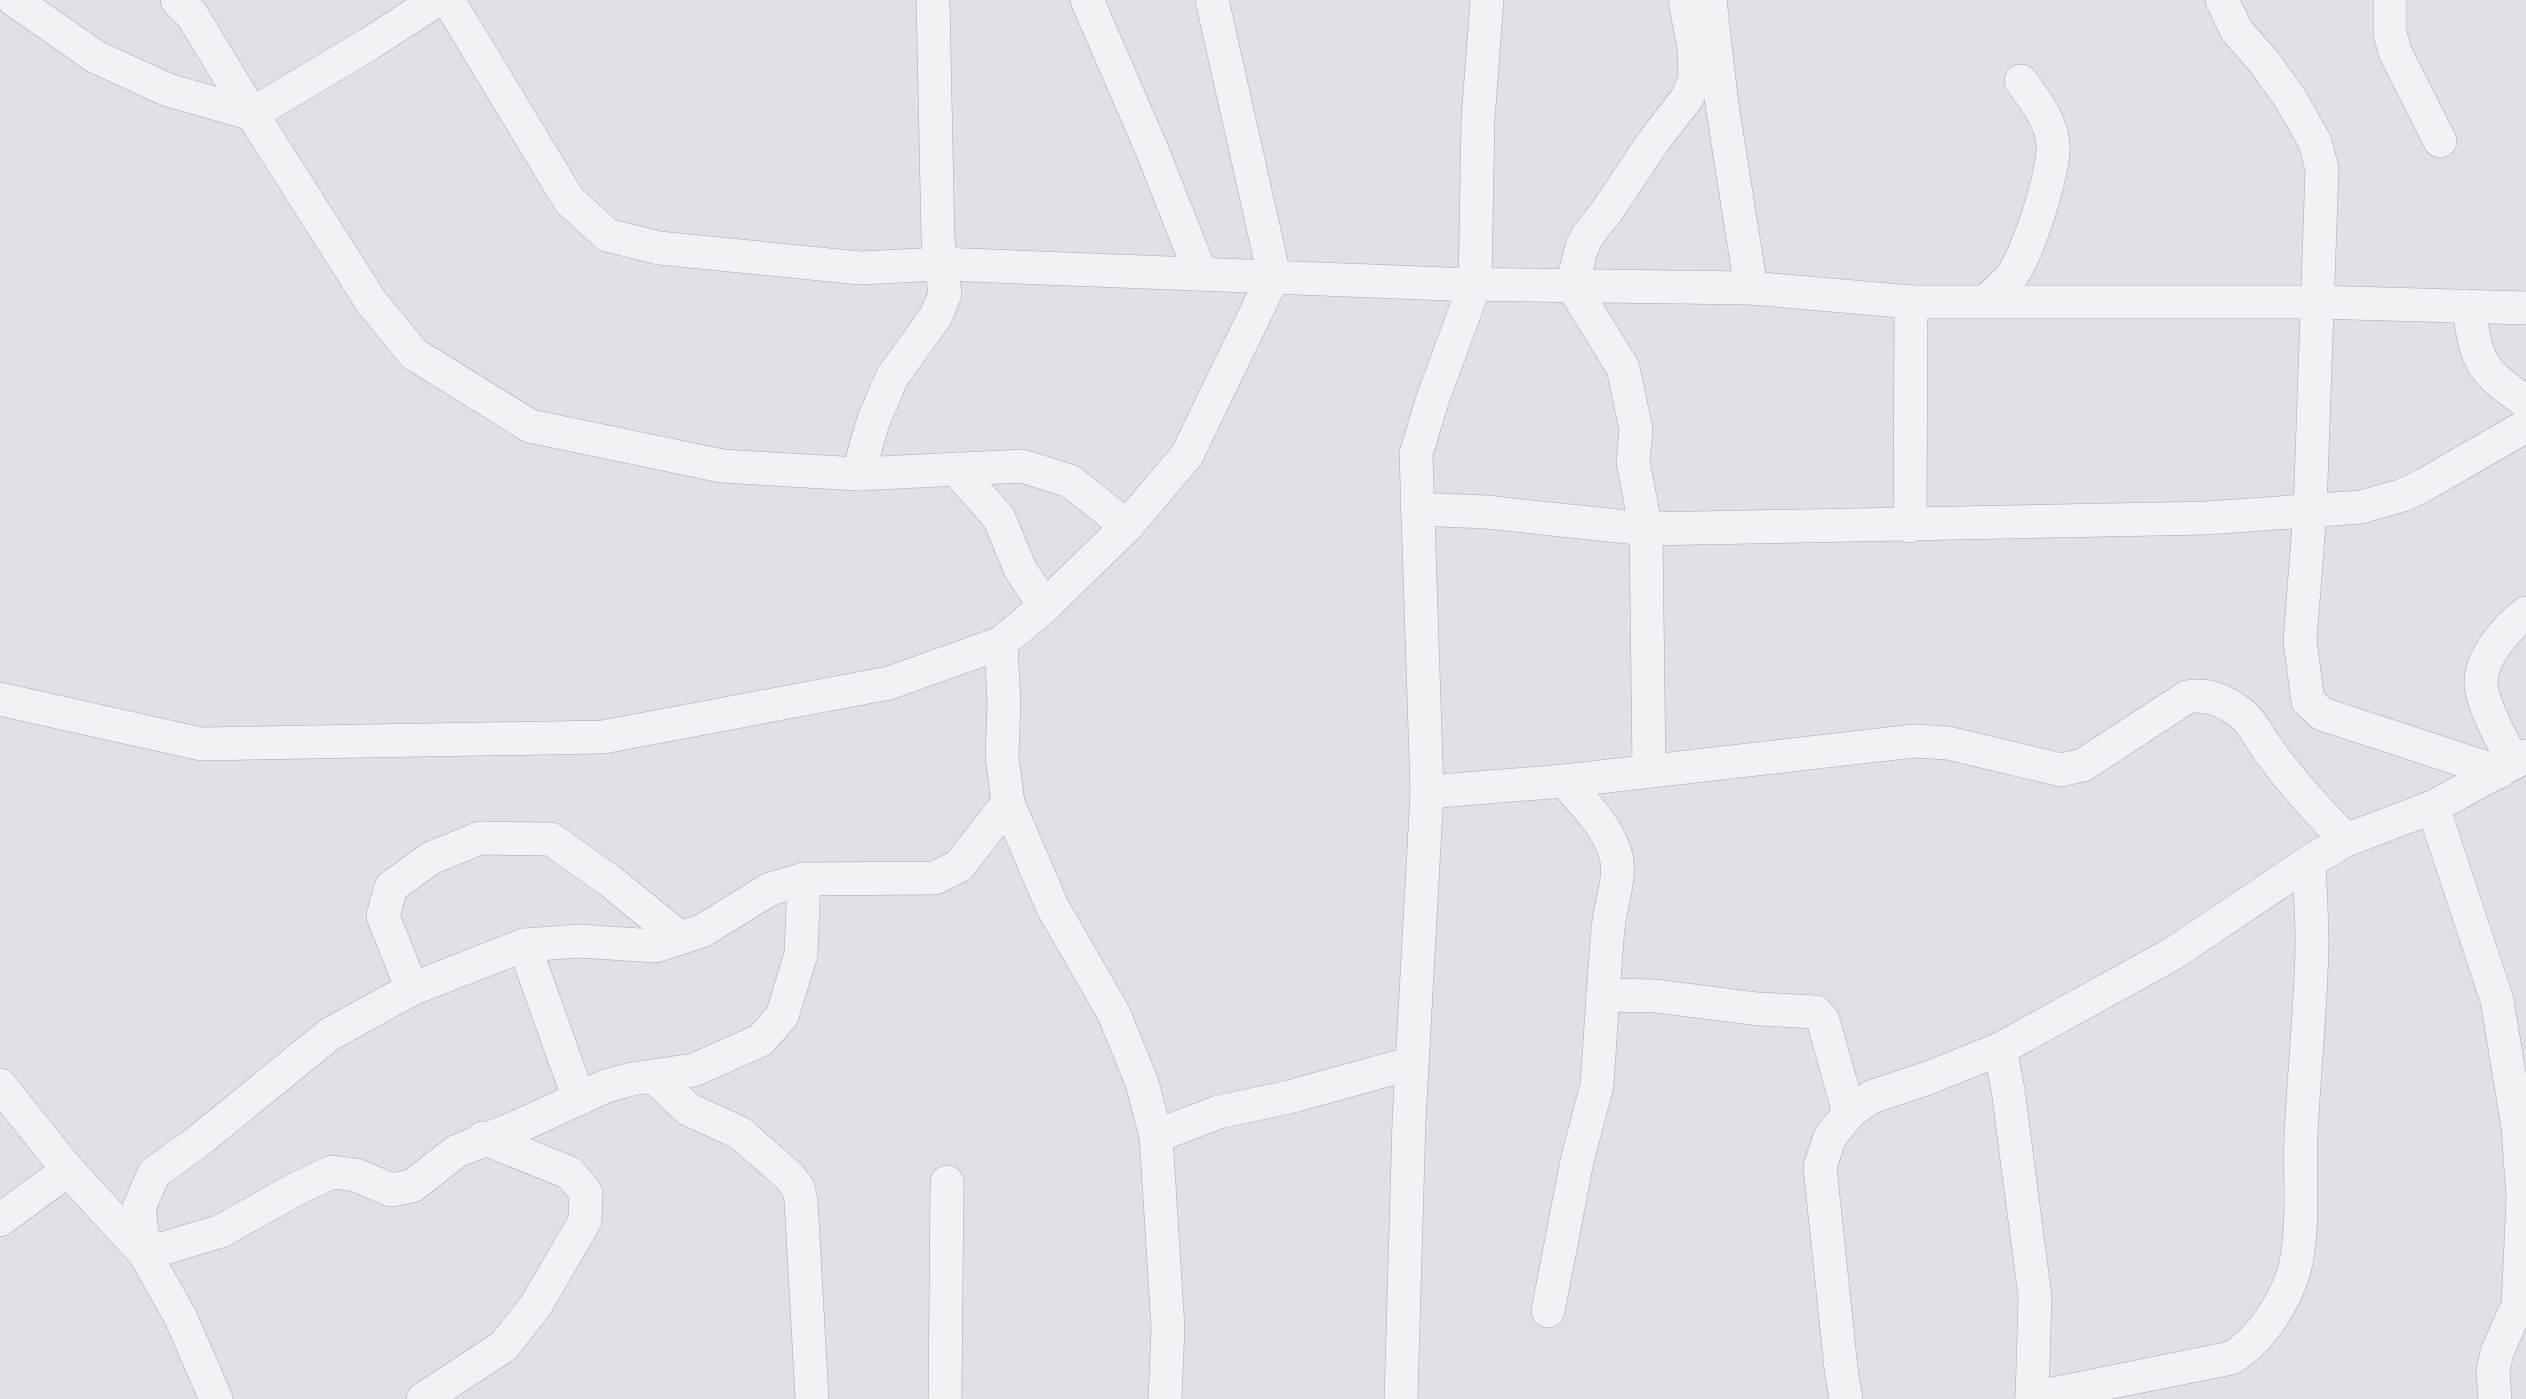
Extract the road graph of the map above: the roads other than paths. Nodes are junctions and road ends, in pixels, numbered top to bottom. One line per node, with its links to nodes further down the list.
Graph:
1 (14, 0): 14 (street)
2 (177, 0): 14 (street)
3 (437, 0): 14 (street)
4 (448, 0): 16 (street)
5 (933, 0): 16 (street)
6 (1087, 0): 17 (street)
7 (1212, 0): 18 (street)
8 (1487, 0): 19 (street)
9 (1685, 0): 20 (street)
10 (1710, 0): 21 (street)
11 (2222, 0): 24 (street)
12 (2390, 0): 15 (street)
13 (2021, 81): 22 (street)
14 (252, 114): 30 (street)
15 (2440, 141)
16 (940, 264): 17 (street); 30 (street)
17 (1201, 274): 18 (street)
18 (1274, 275): 19 (street); 33 (street)
19 (1475, 284): 20 (street); 31 (street)
20 (1572, 285): 21 (street); 35 (street)
21 (1751, 288): 23 (street)
22 (1987, 301): 23 (street); 24 (street)
23 (1911, 302): 34 (street)
24 (2316, 302): 25 (street); 32 (street)
25 (2468, 306): 26 (street); 27 (street)
26 (2526, 308)
27 (2526, 402)
28 (2526, 426): 32 (street)
29 (956, 469): 30 (street); 33 (street); 36 (street)
30 (858, 474)
31 (1417, 509): 35 (street); 43 (street)
32 (2310, 511): 34 (street); 40 (street)
33 (1127, 526): 36 (street)
34 (1910, 526): 35 (street)
35 (1646, 529): 41 (street)
36 (1045, 606): 38 (street)
37 (2526, 613): 40 (street)
38 (1001, 643): 39 (street); 44 (street)
39 (0, 699)
40 (2513, 764): 45 (street)
41 (1649, 771): 42 (street); 46 (street)
42 (1564, 781): 43 (street); 52 (street)
43 (1427, 792): 54 (street)
44 (1008, 804): 48 (street); 59 (street)
45 (2433, 807): 46 (street); 65 (street)
46 (2346, 840): 47 (street)
47 (2309, 862): 53 (street); 74 (street)
48 (804, 879): 49 (street); 55 (street)
49 (679, 938): 50 (street); 51 (street)
50 (524, 945): 51 (street); 57 (street)
51 (412, 989): 64 (street)
52 (1603, 995): 58 (street); 66 (street)
53 (2000, 1049): 58 (street); 74 (street)
54 (1412, 1063): 59 (street); 72 (street)
55 (653, 1076): 57 (street); 69 (street)
56 (0, 1085): 61 (street)
57 (579, 1099): 60 (street)
58 (1849, 1113): 73 (street)
59 (1156, 1137): 71 (street)
60 (520, 1140): 64 (street); 68 (street)
61 (68, 1170): 63 (street); 64 (street)
62 (947, 1182): 70 (street)
63 (0, 1220)
64 (145, 1254): 67 (street)
65 (2522, 1305): 75 (street)
66 (1548, 1311)
67 (216, 1399)
68 (423, 1399)
69 (812, 1399)
70 (945, 1399)
71 (1165, 1399)
72 (1401, 1399)
73 (1846, 1399)
74 (2032, 1399)
75 (2495, 1399)

